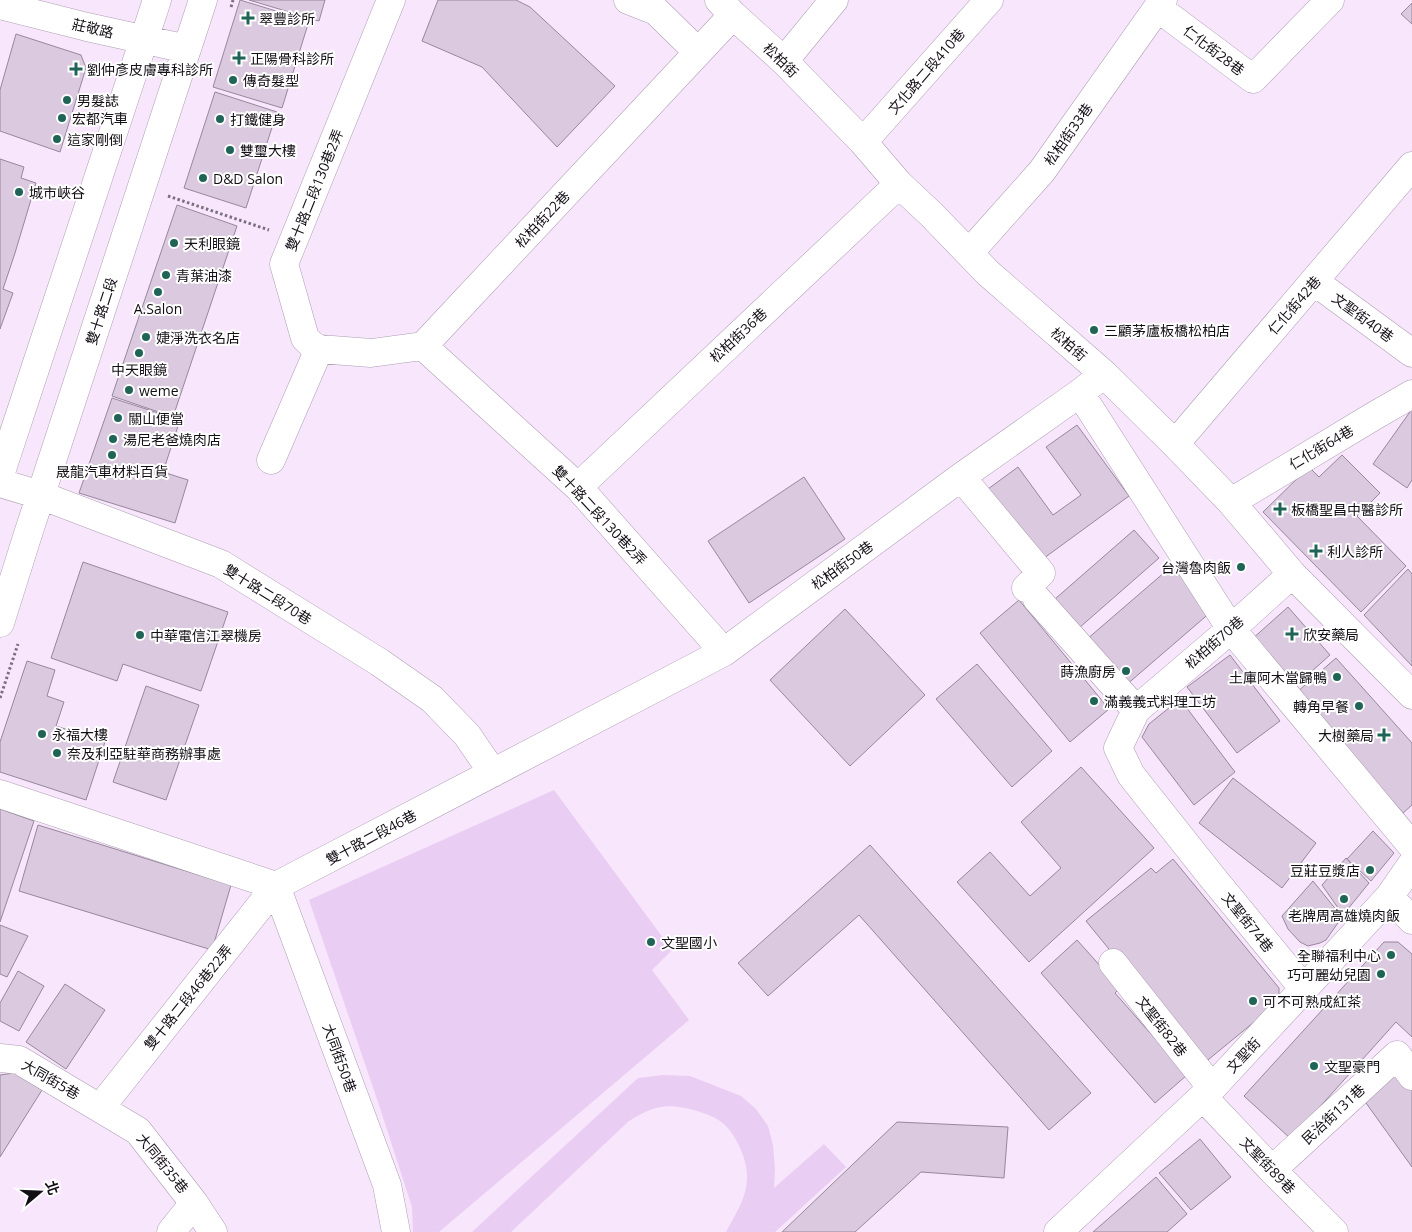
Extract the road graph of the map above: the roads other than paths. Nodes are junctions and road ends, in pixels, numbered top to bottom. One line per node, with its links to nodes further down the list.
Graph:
1 (157, 0): 11 (street)
2 (202, 0): 12 (street, 雙十路二段)
3 (390, 0): 21 (street, 雙十路二段130巷2弄)
4 (628, 0): 13 (street)
5 (834, 0): 14 (street)
6 (989, 0): 15 (street, 文化路二段410巷)
7 (1330, 0): 8 (street, 仁化街28巷)
8 (1160, 4): 18 (street, 松柏街33巷)
9 (0, 5): 11 (street, 莊敬路)
10 (726, 8): 13 (street, 松柏街22巷); 14 (street, 松柏街)
11 (144, 40): 12 (street, 莊敬路); 28 (street)
12 (187, 49): 32 (street, 雙十路二段)
13 (698, 52): 20 (street, 松柏街22巷)
14 (784, 61): 15 (street, 松柏街)
15 (863, 142): 17 (street, 松柏街)
16 (1412, 166): 19 (street, 仁化街42巷)
17 (899, 184): 18 (street, 松柏街); 31 (street, 松柏街36巷)
18 (969, 253): 23 (street, 松柏街)
19 (1314, 282): 22 (street, 文聖街40巷); 26 (street, 仁化街42巷)
20 (423, 346): 21 (street); 31 (street, 雙十路二段130巷2弄)
21 (319, 348): 27 (street)
22 (1412, 353)
23 (1104, 374): 24 (street, 松柏街50巷); 26 (street, 松柏街)
24 (1080, 393): 29 (street, 松柏街50巷); 36 (street)
25 (1412, 394): 33 (street, 仁化街64巷)
26 (1175, 444): 33 (street, 松柏街)
27 (271, 460)
28 (0, 475)
29 (961, 477): 37 (street, 松柏街50巷); 39 (street)
30 (0, 482): 32 (street, 雙十路二段70巷)
31 (578, 487): 37 (street, 雙十路二段130巷2弄)
32 (40, 495): 35 (street, 雙十路二段); 40 (street, 雙十路二段70巷)
33 (1231, 502): 34 (street, 松柏街)
34 (1292, 574): 36 (street, 松柏街70巷); 38 (street, 松柏街)
35 (0, 623)
36 (1231, 629): 39 (street, 松柏街70巷); 42 (street)
37 (724, 652): 40 (street, 雙十路二段46巷)
38 (1412, 695)
39 (1136, 710): 44 (street, 松柏街70巷)
40 (493, 773): 45 (street, 雙十路二段46巷)
41 (0, 794): 45 (street)
42 (1412, 846)
43 (1412, 864): 46 (street, 文聖街)
44 (1212, 877): 49 (street, 文聖街74巷)
45 (276, 886): 53 (street, 雙十路二段46巷22弄); 58 (street, 大同街50巷)
46 (1389, 897): 47 (street); 49 (street, 文聖街)
47 (1412, 920)
48 (1113, 963): 52 (street, 文聖街82巷)
49 (1304, 989): 52 (street, 文聖街)
50 (0, 1058): 53 (street, 大同街5巷)
51 (1412, 1076): 54 (street, 民治街131巷)
52 (1208, 1093): 54 (street, 文聖街89巷); 59 (street, 文聖街)
53 (100, 1108): 55 (street, 大同街35巷)
54 (1272, 1170): 60 (street, 文聖街89巷)
55 (194, 1203): 56 (street); 57 (street, 大同街35巷)
56 (171, 1232)
57 (213, 1232)
58 (396, 1232)
59 (1058, 1232)
60 (1334, 1232)

